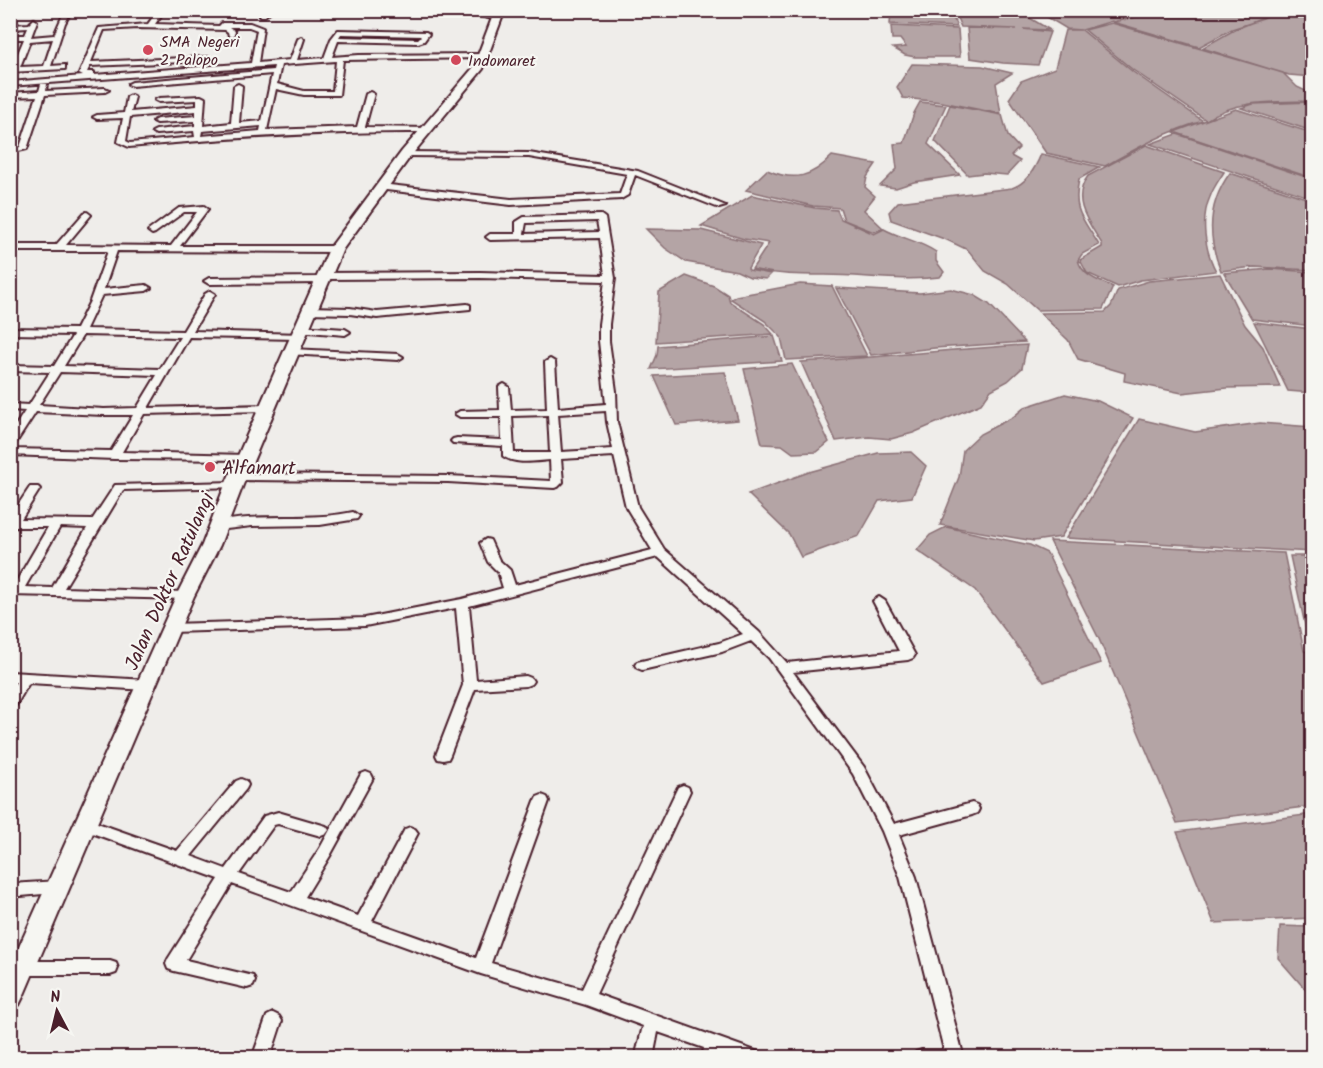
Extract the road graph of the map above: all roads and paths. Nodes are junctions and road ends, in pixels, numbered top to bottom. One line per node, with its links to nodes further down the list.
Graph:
1 (69, 10): 10 (street)
2 (162, 10): 6 (street)
3 (454, 10): 4 (street)
4 (500, 13): 14 (highway, Jalan Doktor Ratulangi)
5 (196, 25): 22 (street)
6 (150, 26): 8 (street); 21 (street)
7 (10, 27): 11 (street)
8 (231, 35)
9 (10, 37): 11 (street)
10 (57, 37): 11 (street); 23 (street)
11 (27, 38): 26 (street)
12 (301, 39): 20 (street)
13 (334, 39): 13 (street); 18 (street)
14 (484, 56): 16 (street); 49 (highway, Jalan Doktor Ratulangi)
15 (208, 59): 17 (street)
16 (340, 59): 18 (street); 32 (street)
17 (171, 60): 21 (street); 25 (street)
18 (327, 60): 20 (street)
19 (278, 63): 20 (street); 22 (street); 27 (street)
20 (292, 63)
21 (88, 64): 28 (street)
22 (254, 65): 25 (street)
23 (47, 67): 24 (street); 26 (street)
24 (62, 67)
25 (167, 70): 28 (street)
26 (12, 71)
27 (276, 72): 31 (street); 32 (street)
28 (82, 76): 29 (street)
29 (46, 81): 30 (street); 35 (street)
30 (10, 84)
31 (132, 84)
32 (273, 85): 45 (street)
33 (238, 86): 46 (street)
34 (105, 90): 35 (street)
35 (42, 92): 37 (street); 54 (street)
36 (370, 94): 48 (street)
37 (13, 95): 39 (street)
38 (131, 97): 41 (street)
39 (12, 105)
40 (201, 108): 42 (street); 42 (street); 44 (street)
41 (127, 115): 42 (street); 43 (street); 53 (street)
42 (158, 115): 44 (street); 50 (street)
43 (97, 117)
44 (200, 118): 47 (street)
45 (265, 123): 46 (street); 51 (street)
46 (235, 125): 47 (street)
47 (199, 129): 50 (street); 52 (street)
48 (360, 129): 49 (street); 51 (street)
49 (426, 130): 55 (highway, Jalan Doktor Ratulangi)
50 (156, 132): 53 (street)
51 (263, 133): 52 (street)
52 (198, 139): 53 (street)
53 (154, 142)
54 (10, 151)
55 (406, 154): 56 (street); 57 (highway, Jalan Doktor Ratulangi)
56 (632, 172): 57 (street); 58 (street)
57 (381, 187): 67 (highway, Jalan Doktor Ratulangi)
58 (722, 206)
59 (87, 215): 65 (street)
60 (152, 231): 66 (street)
61 (605, 235): 62 (street); 62 (street); 70 (street)
62 (520, 236): 63 (street)
63 (490, 237)
64 (10, 248): 65 (street)
65 (59, 248): 68 (street)
66 (174, 248): 67 (street); 68 (street)
67 (336, 249): 69 (highway, Jalan Doktor Ratulangi)
68 (113, 250): 73 (street)
69 (322, 278): 70 (street); 71 (street); 76 (highway, Jalan Doktor Ratulangi)
70 (610, 278): 89 (street)
71 (209, 281)
72 (146, 288): 73 (street)
73 (97, 293): 78 (street)
74 (210, 294): 80 (street)
75 (467, 307): 76 (street)
76 (309, 310): 81 (highway, Jalan Doktor Ratulangi)
77 (10, 331): 78 (street)
78 (80, 332): 80 (street); 85 (street)
79 (345, 332): 81 (street)
80 (184, 336): 81 (street); 86 (street)
81 (297, 339): 82 (street); 91 (highway, Jalan Doktor Ratulangi)
82 (398, 357)
83 (550, 362): 93 (street)
84 (10, 368): 85 (street)
85 (57, 369): 86 (street); 90 (street)
86 (162, 372): 92 (street)
87 (504, 387): 95 (street)
88 (10, 407): 90 (street)
89 (611, 407): 93 (street); 100 (street)
90 (31, 408): 92 (street); 98 (street)
91 (268, 408): 92 (street); 103 (highway, Jalan Doktor Ratulangi)
92 (140, 411): 101 (street)
93 (554, 411): 95 (street); 102 (street)
94 (460, 414): 95 (street)
95 (505, 414): 97 (street)
96 (457, 441): 97 (street)
97 (506, 442): 102 (street)
98 (10, 444)
99 (10, 452): 101 (street)
100 (618, 452): 102 (street); 112 (street)
101 (114, 456): 103 (street)
102 (556, 457): 104 (street)
103 (246, 458): 104 (highway, Jalan Doktor Ratulangi)
104 (236, 481): 109 (street); 110 (highway, Jalan Doktor Ratulangi)
105 (34, 489): 107 (street)
106 (353, 516): 110 (street)
107 (11, 524): 108 (street)
108 (56, 524): 109 (street); 114 (street)
109 (95, 524): 115 (street)
110 (218, 526): 116 (highway, Jalan Doktor Ratulangi)
111 (486, 543): 113 (street)
112 (660, 552): 113 (street); 120 (street)
113 (510, 590): 118 (street)
114 (14, 591): 115 (street)
115 (56, 592): 116 (street)
116 (185, 596): 119 (highway, Jalan Doktor Ratulangi)
117 (879, 601): 122 (street)
118 (462, 603): 119 (street); 127 (street)
119 (171, 628): 126 (highway, Jalan Doktor Ratulangi)
120 (754, 635): 121 (street); 122 (street)
121 (642, 665)
122 (784, 668): 137 (street)
123 (10, 677): 124 (street)
124 (26, 678): 126 (street); 128 (street)
125 (526, 681): 127 (street)
126 (147, 685): 135 (highway, Jalan Doktor Ratulangi)
127 (470, 685): 129 (street)
128 (10, 703)
129 (443, 755)
130 (366, 778): 143 (street)
131 (241, 785): 139 (street)
132 (683, 791): 150 (street)
133 (542, 801): 145 (street)
134 (972, 809): 137 (street)
135 (86, 825): 139 (street); 141 (highway, Jalan Doktor Ratulangi)
136 (321, 830): 140 (street)
137 (890, 831): 158 (street)
138 (410, 832): 144 (street)
139 (180, 858): 140 (street)
140 (229, 876): 143 (street); 148 (street)
141 (59, 887): 142 (street); 146 (highway, Jalan Doktor Ratulangi)
142 (10, 891)
143 (294, 899): 144 (street)
144 (363, 922): 145 (street)
145 (482, 967): 150 (street)
146 (23, 968): 147 (street); 149 (highway, Jalan Doktor Ratulangi)
147 (110, 968)
148 (247, 981)
149 (11, 992)
150 (586, 998): 152 (street)
151 (273, 1021): 154 (street)
152 (652, 1022): 153 (street); 155 (street)
153 (712, 1050): 156 (street)
154 (261, 1058)
155 (644, 1058)
156 (752, 1058)
157 (922, 1058): 158 (street)
158 (952, 1058)

